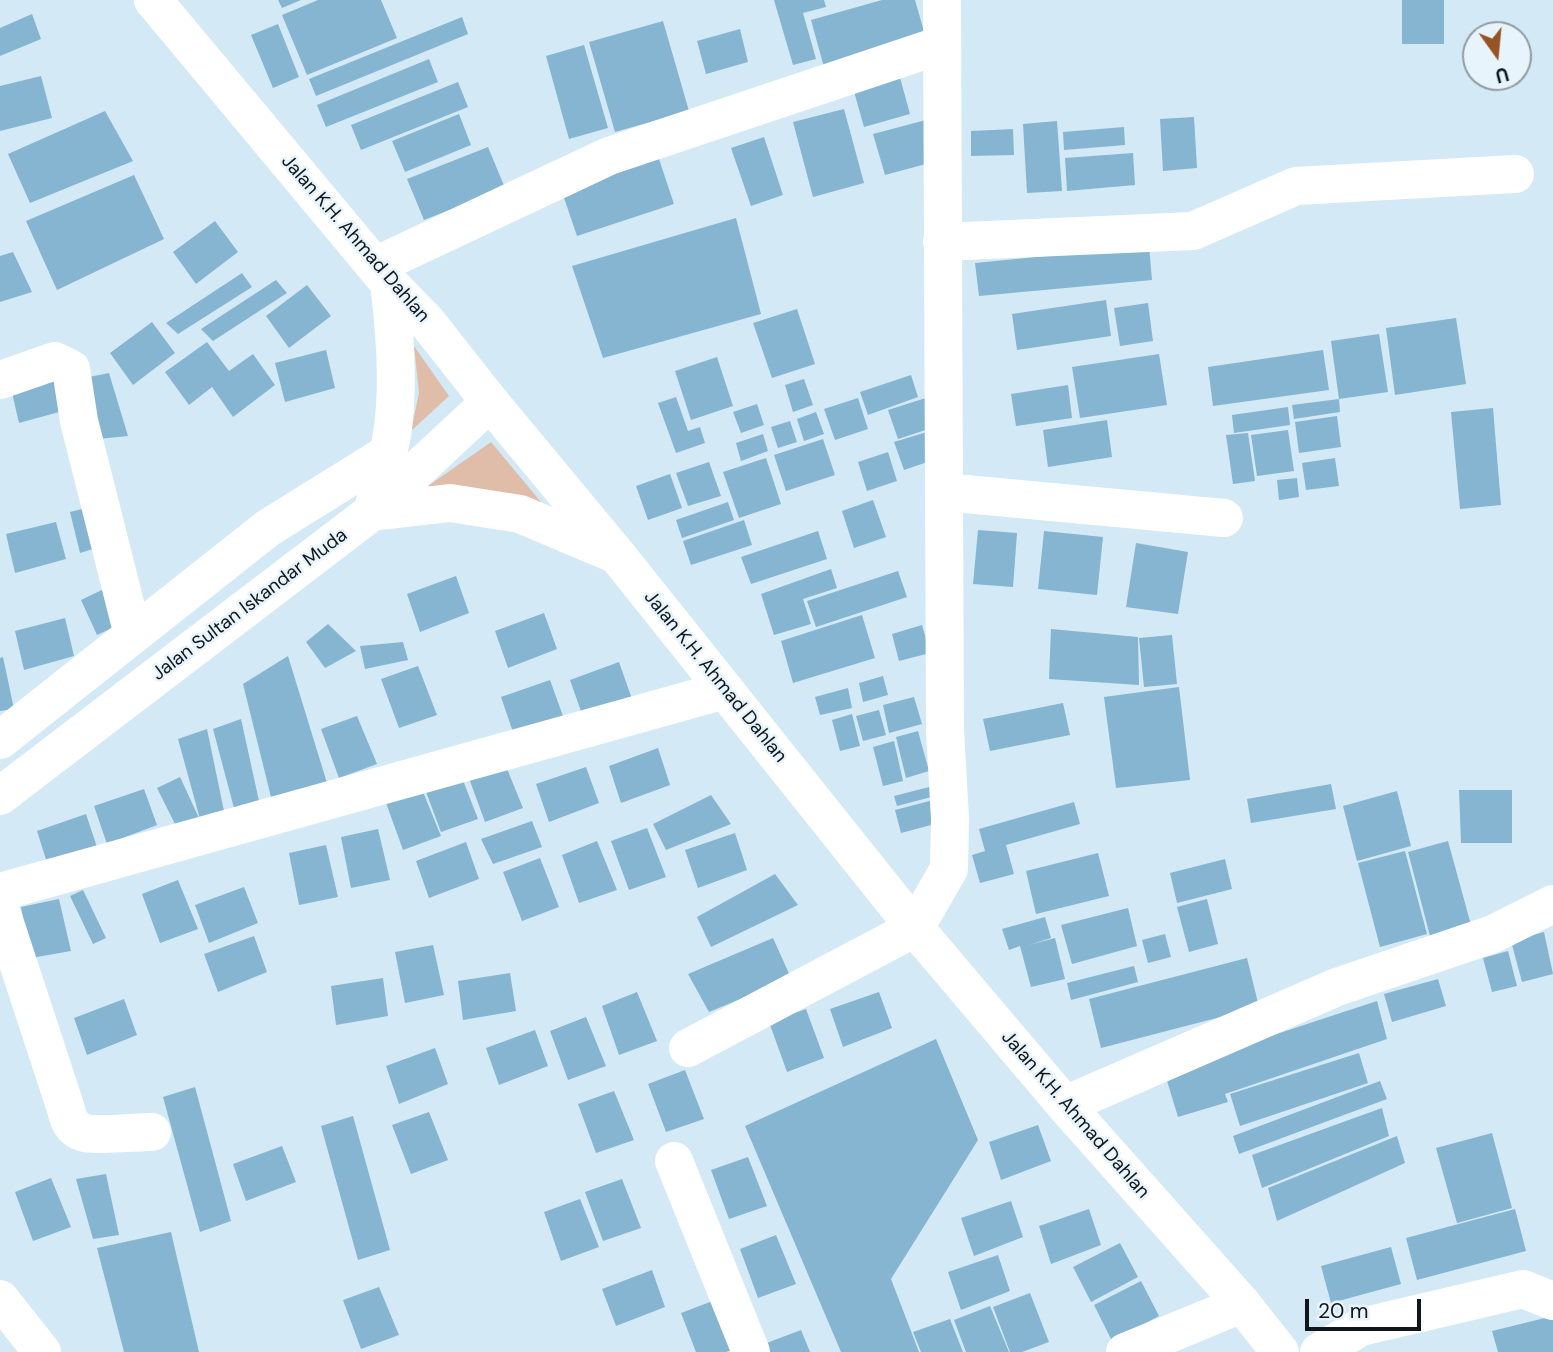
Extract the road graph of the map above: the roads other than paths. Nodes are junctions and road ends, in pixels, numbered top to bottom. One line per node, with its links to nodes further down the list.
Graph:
1 (153, 0): 6 (main road, Jalan K.H. Ahmad Dahlan)
2 (942, 0): 3 (main road)
3 (941, 45): 5 (main road); 6 (main road)
4 (1515, 174): 5 (main road)
5 (942, 242): 10 (main road)
6 (382, 275): 8 (main road, Jalan K.H. Ahmad Dahlan); 9 (main road)
7 (0, 380): 14 (main road)
8 (490, 402): 11 (main road, Jalan Sultan Iskandar Muda); 13 (main road, Jalan K.H. Ahmad Dahlan)
9 (387, 454): 11 (main road); 14 (main road)
10 (944, 492): 12 (main road); 21 (main road)
11 (372, 512): 13 (main road); 17 (main road, Jalan Sultan Iskandar Muda)
12 (1224, 518)
13 (617, 555): 15 (main road, Jalan K.H. Ahmad Dahlan)
14 (133, 635): 16 (main road)
15 (724, 690): 18 (main road); 21 (main road, Jalan K.H. Ahmad Dahlan)
16 (0, 740)
17 (0, 796)
18 (0, 892)
19 (1553, 904): 23 (main road)
20 (0, 908): 24 (main road)
21 (915, 928): 22 (main road); 23 (main road, Jalan K.H. Ahmad Dahlan)
22 (688, 1048)
23 (1065, 1105): 28 (main road, Jalan K.H. Ahmad Dahlan)
24 (152, 1132)
25 (674, 1161): 30 (main road)
26 (0, 1299): 29 (main road)
27 (1553, 1301): 33 (main road)
28 (1242, 1304): 31 (main road); 32 (main road, Jalan K.H. Ahmad Dahlan)
29 (43, 1352)
30 (751, 1352)
31 (1125, 1352)
32 (1280, 1352)
33 (1319, 1352)

